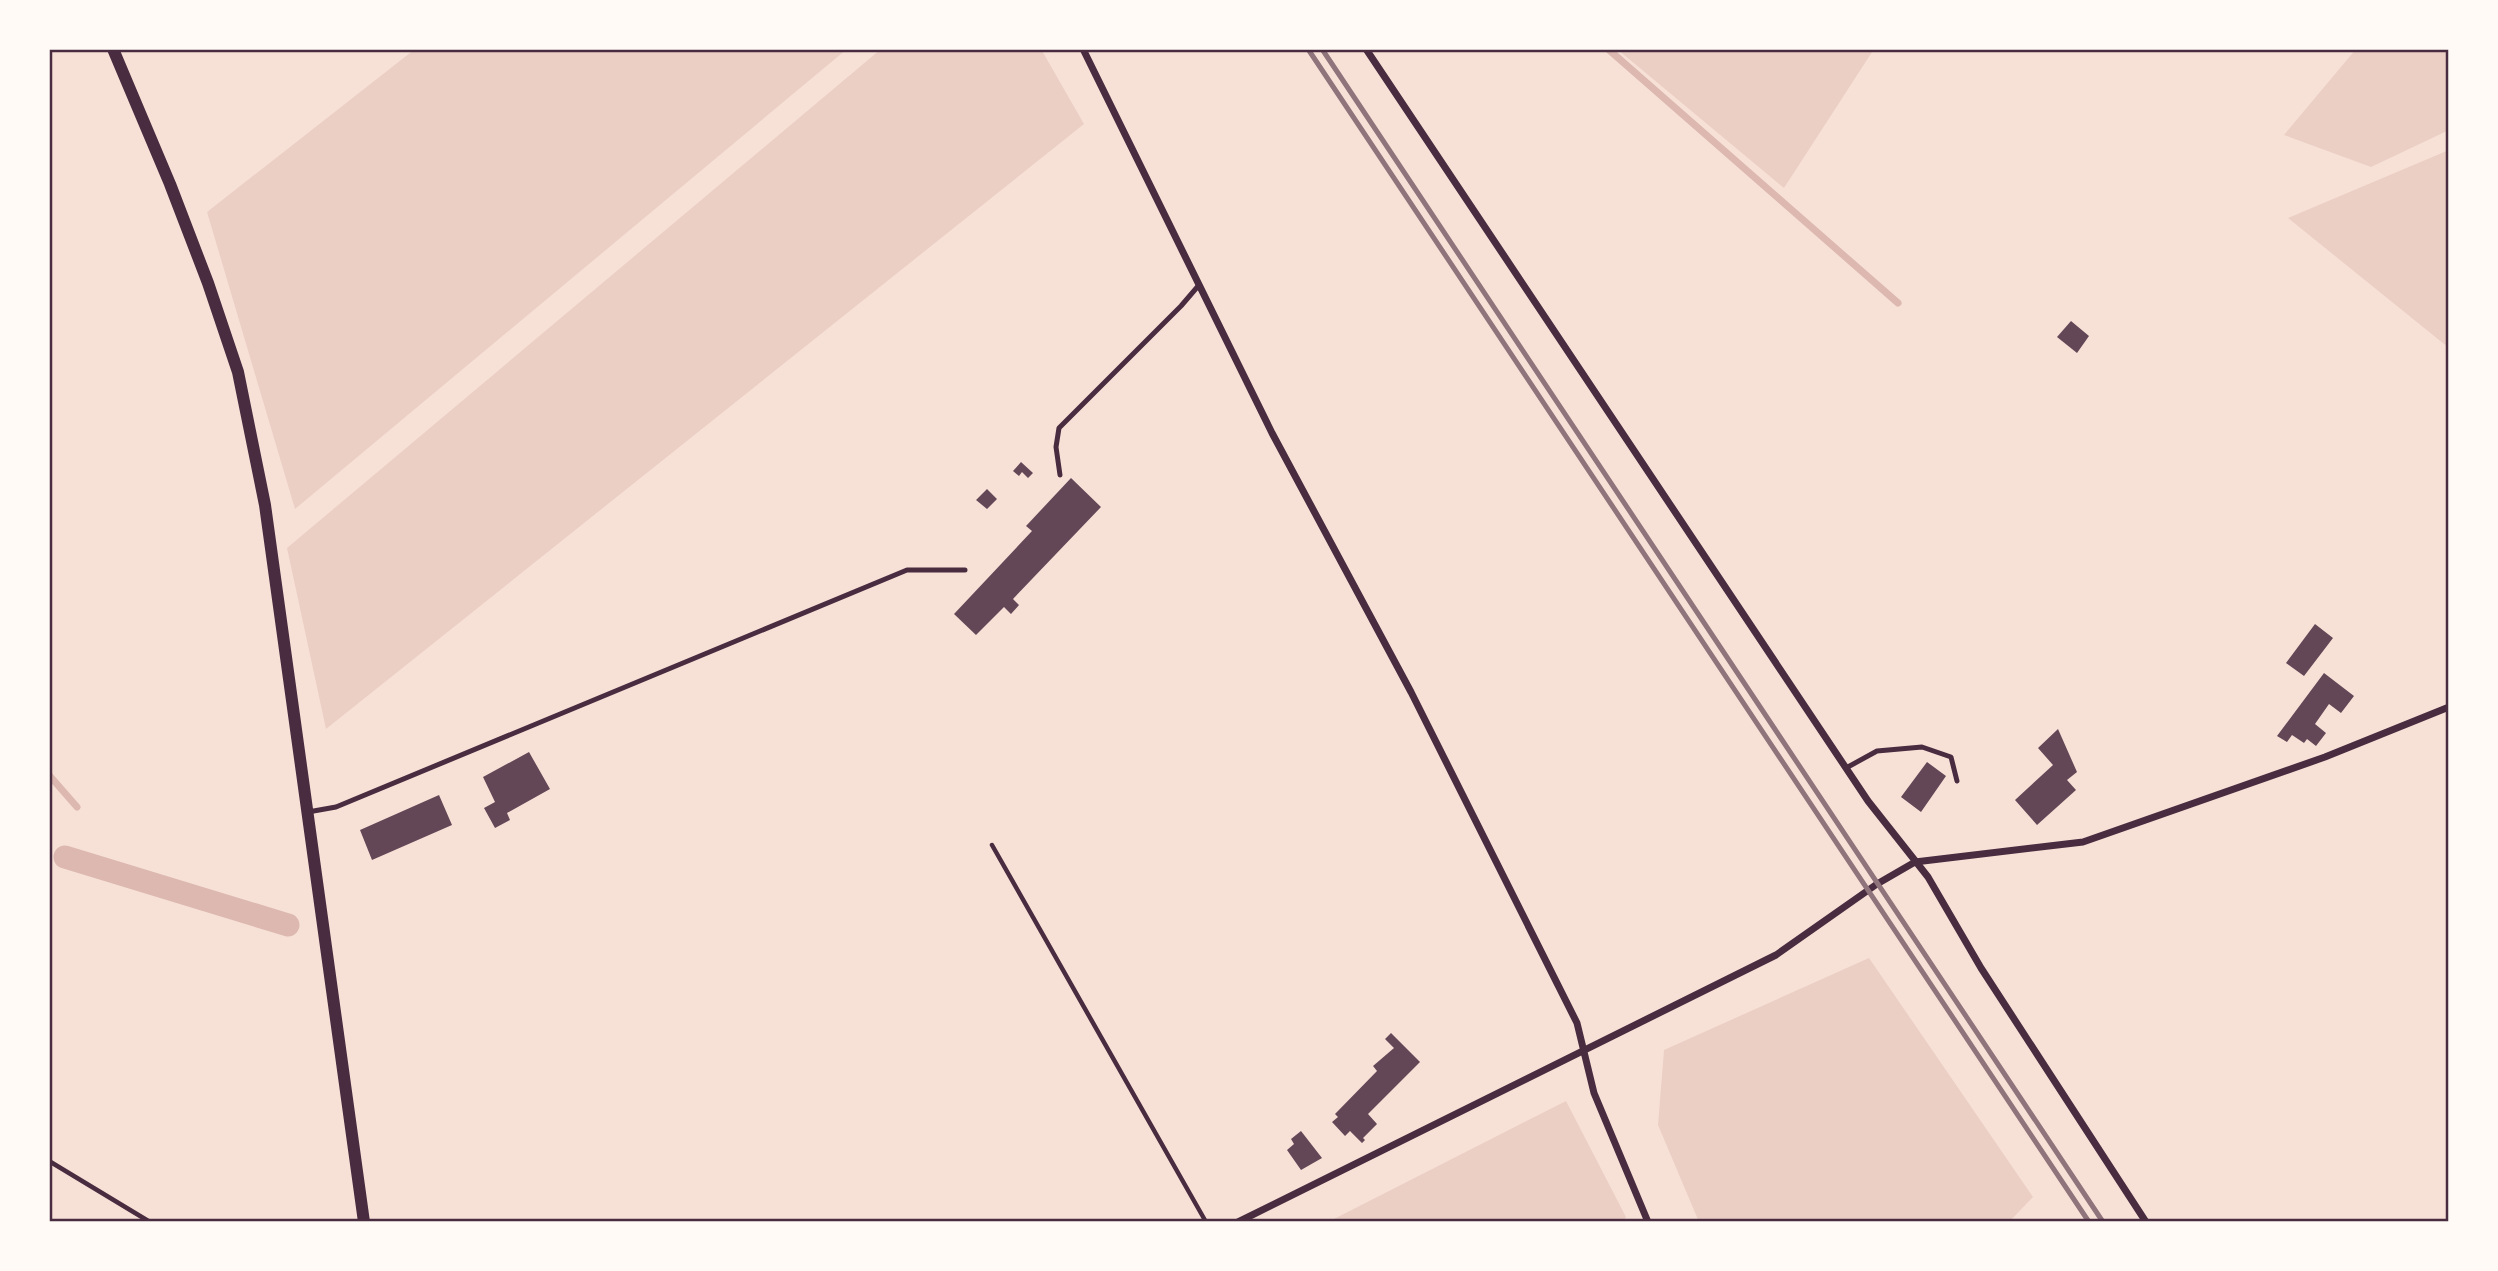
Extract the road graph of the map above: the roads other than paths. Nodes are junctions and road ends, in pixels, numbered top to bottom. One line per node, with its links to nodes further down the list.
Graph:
1 (113, 49): 10 (street)
2 (1083, 49): 4 (street)
3 (1366, 49): 8 (street)
4 (1199, 285): 5 (lane); 12 (street)
5 (1060, 475)
6 (965, 570): 10 (lane)
7 (2449, 706): 11 (street)
8 (1846, 768): 9 (lane); 11 (street)
9 (1957, 781)
10 (308, 812): 13 (street)
11 (1915, 862): 12 (street); 16 (street)
12 (1584, 1050): 14 (street); 15 (street)
13 (364, 1222)
14 (1238, 1222)
15 (1648, 1222)
16 (2146, 1222)

